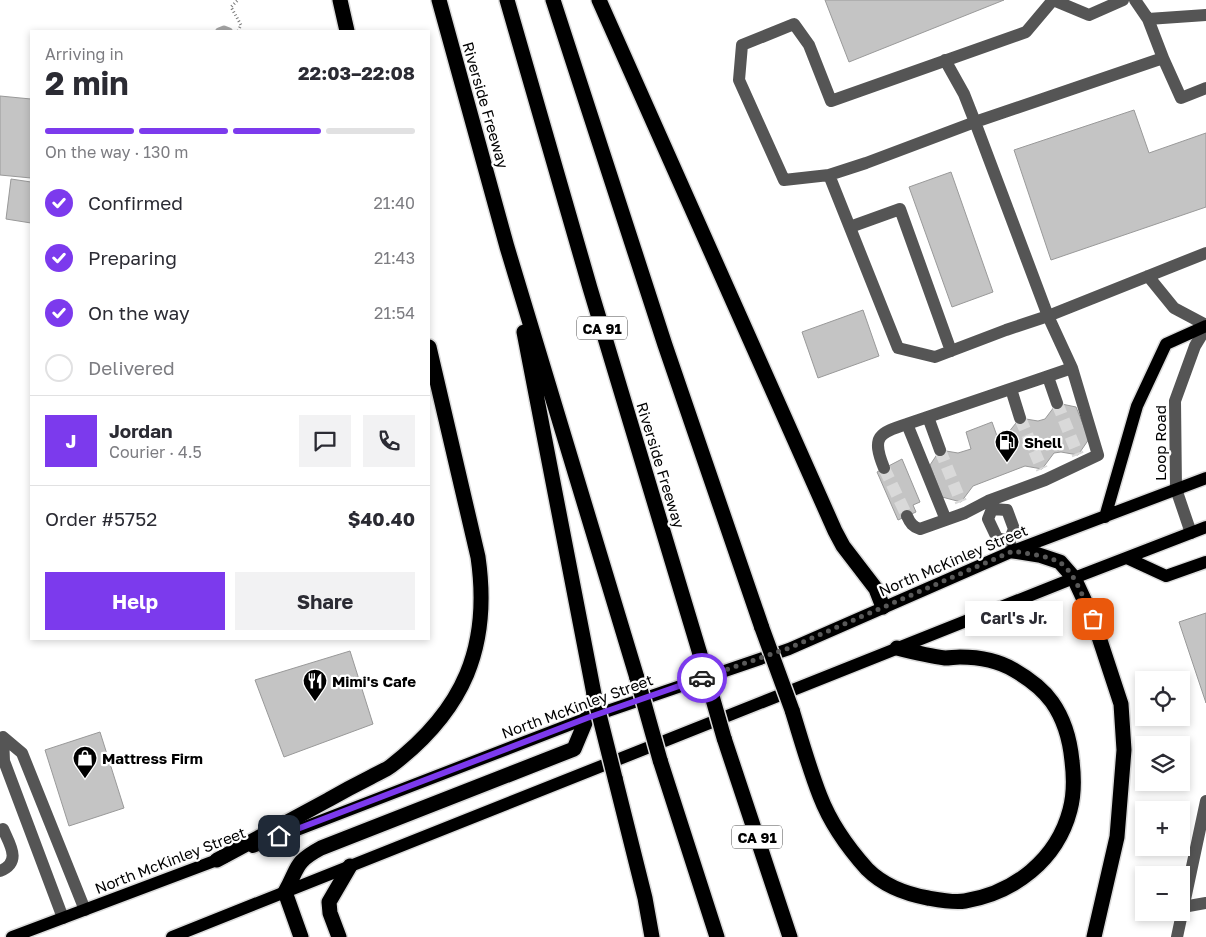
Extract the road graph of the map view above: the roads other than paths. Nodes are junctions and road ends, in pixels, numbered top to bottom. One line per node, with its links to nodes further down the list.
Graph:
1 (340, 0): 11 (highway)
2 (439, 0): 18 (highway, Riverside Freeway)
3 (507, 0): 67 (highway, Riverside Freeway / CA 91, bridge)
4 (553, 0): 47 (highway, bridge)
5 (599, 0): 46 (highway)
6 (1053, 0): 7 (street); 13 (street)
7 (1123, 0)
8 (1135, 0): 10 (street)
9 (1206, 15): 10 (street)
10 (1148, 19): 12 (street)
11 (347, 30)
12 (1163, 58): 14 (street); 15 (street)
13 (945, 60): 15 (street); 16 (street)
14 (1206, 88)
15 (975, 122): 16 (street); 21 (street)
16 (829, 175): 17 (street)
17 (850, 227): 24 (street); 24 (street)
18 (507, 247): 65 (highway, bridge); 66 (highway, Riverside Freeway, bridge)
19 (1206, 253): 20 (street)
20 (1148, 276): 21 (street); 22 (street)
21 (1048, 316): 24 (street); 25 (street)
22 (1206, 326): 35 (street, Loop Road); 38 (main road)
23 (430, 351): 51 (highway)
24 (951, 351)
25 (1072, 368): 26 (street); 36 (street)
26 (1048, 377): 27 (street); 28 (street)
27 (1011, 389): 29 (street); 30 (street)
28 (1057, 403)
29 (928, 417): 31 (street); 32 (street)
30 (1020, 418)
31 (908, 424): 33 (street); 39 (street)
32 (940, 450)
33 (884, 468)
34 (1206, 478): 35 (main road, North McKinley Street)
35 (1176, 489): 38 (main road, North McKinley Street); 41 (street, Loop Road)
36 (990, 505): 39 (street); 42 (street); 42 (street)
37 (907, 516): 39 (street)
38 (1105, 517): 42 (main road, North McKinley Street)
39 (946, 520)
40 (1206, 527): 41 (main road)
41 (1191, 533): 43 (main road)
42 (1011, 546): 45 (highway); 46 (main road, North McKinley Street)
43 (1127, 558): 44 (main road); 45 (main road)
44 (1206, 562)
45 (1074, 578): 47 (main road); 68 (highway)
46 (883, 607): 48 (main road, North McKinley Street)
47 (897, 648): 52 (main road)
48 (587, 718): 51 (main road, North McKinley Street); 55 (highway)
49 (1206, 801): 54 (street)
50 (3, 829): 53 (street)
51 (217, 860): 58 (main road, North McKinley Street)
52 (350, 866): 55 (main road); 64 (highway)
53 (0, 871)
54 (1190, 875)
55 (285, 892): 62 (main road); 63 (highway)
56 (1206, 903): 57 (street)
57 (1190, 906)
58 (85, 910): 59 (main road, North McKinley Street); 59 (street)
59 (63, 918): 61 (main road, North McKinley Street)
60 (1180, 921): 69 (street)
61 (12, 937)
62 (172, 937)
63 (301, 937)
64 (339, 937)
65 (652, 937)
66 (717, 937)
67 (790, 937)
68 (1094, 937)
69 (1177, 937)

